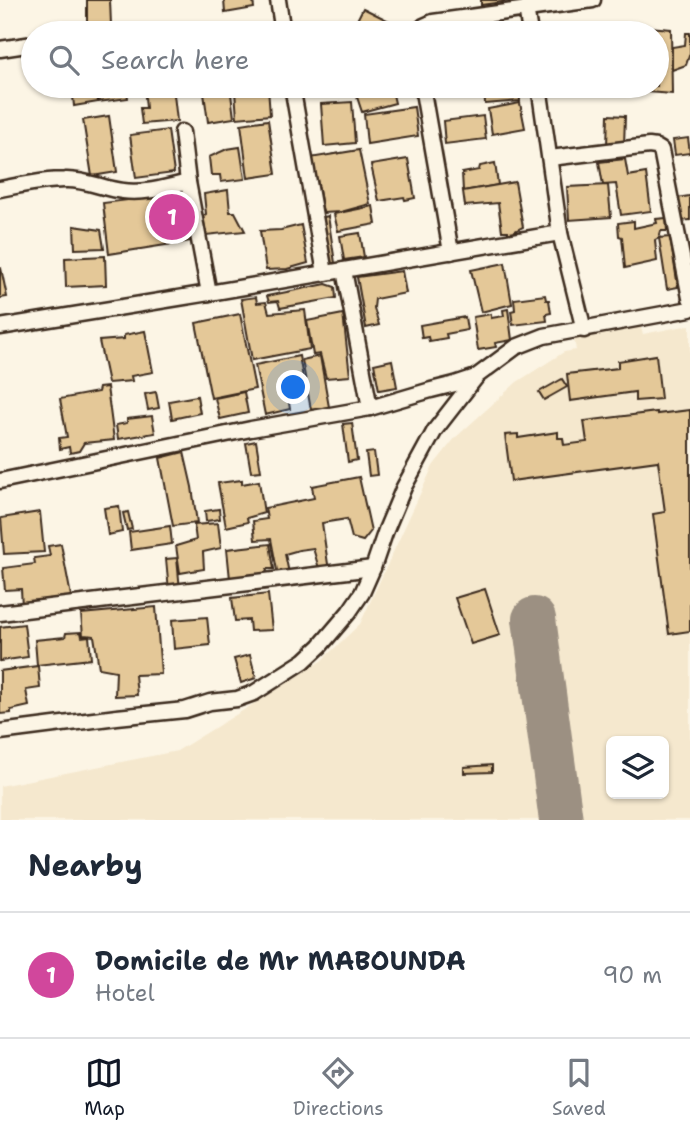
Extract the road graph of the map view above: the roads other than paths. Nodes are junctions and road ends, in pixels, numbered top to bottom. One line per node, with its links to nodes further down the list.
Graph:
1 (278, 0): 4 (street)
2 (593, 0): 3 (street)
3 (526, 8): 5 (street); 6 (street)
4 (281, 21)
5 (440, 21)
6 (528, 21)
7 (21, 46): 8 (street)
8 (0, 49)
9 (294, 98): 19 (street)
10 (424, 98): 17 (street)
11 (541, 98): 13 (street)
12 (182, 132): 14 (street)
13 (550, 158): 16 (street); 21 (street)
14 (188, 182): 15 (street); 20 (street)
15 (0, 188)
16 (560, 233): 17 (street); 24 (street)
17 (451, 252): 18 (street)
18 (344, 270): 19 (street); 26 (street)
19 (325, 273): 20 (street)
20 (209, 293): 23 (street)
21 (690, 298)
22 (690, 309): 24 (street)
23 (0, 327)
24 (584, 330): 25 (street)
25 (477, 376): 26 (street); 28 (street)
26 (370, 408): 27 (street)
27 (0, 481)
28 (373, 568): 29 (street); 30 (street)
29 (0, 613)
30 (0, 732)

